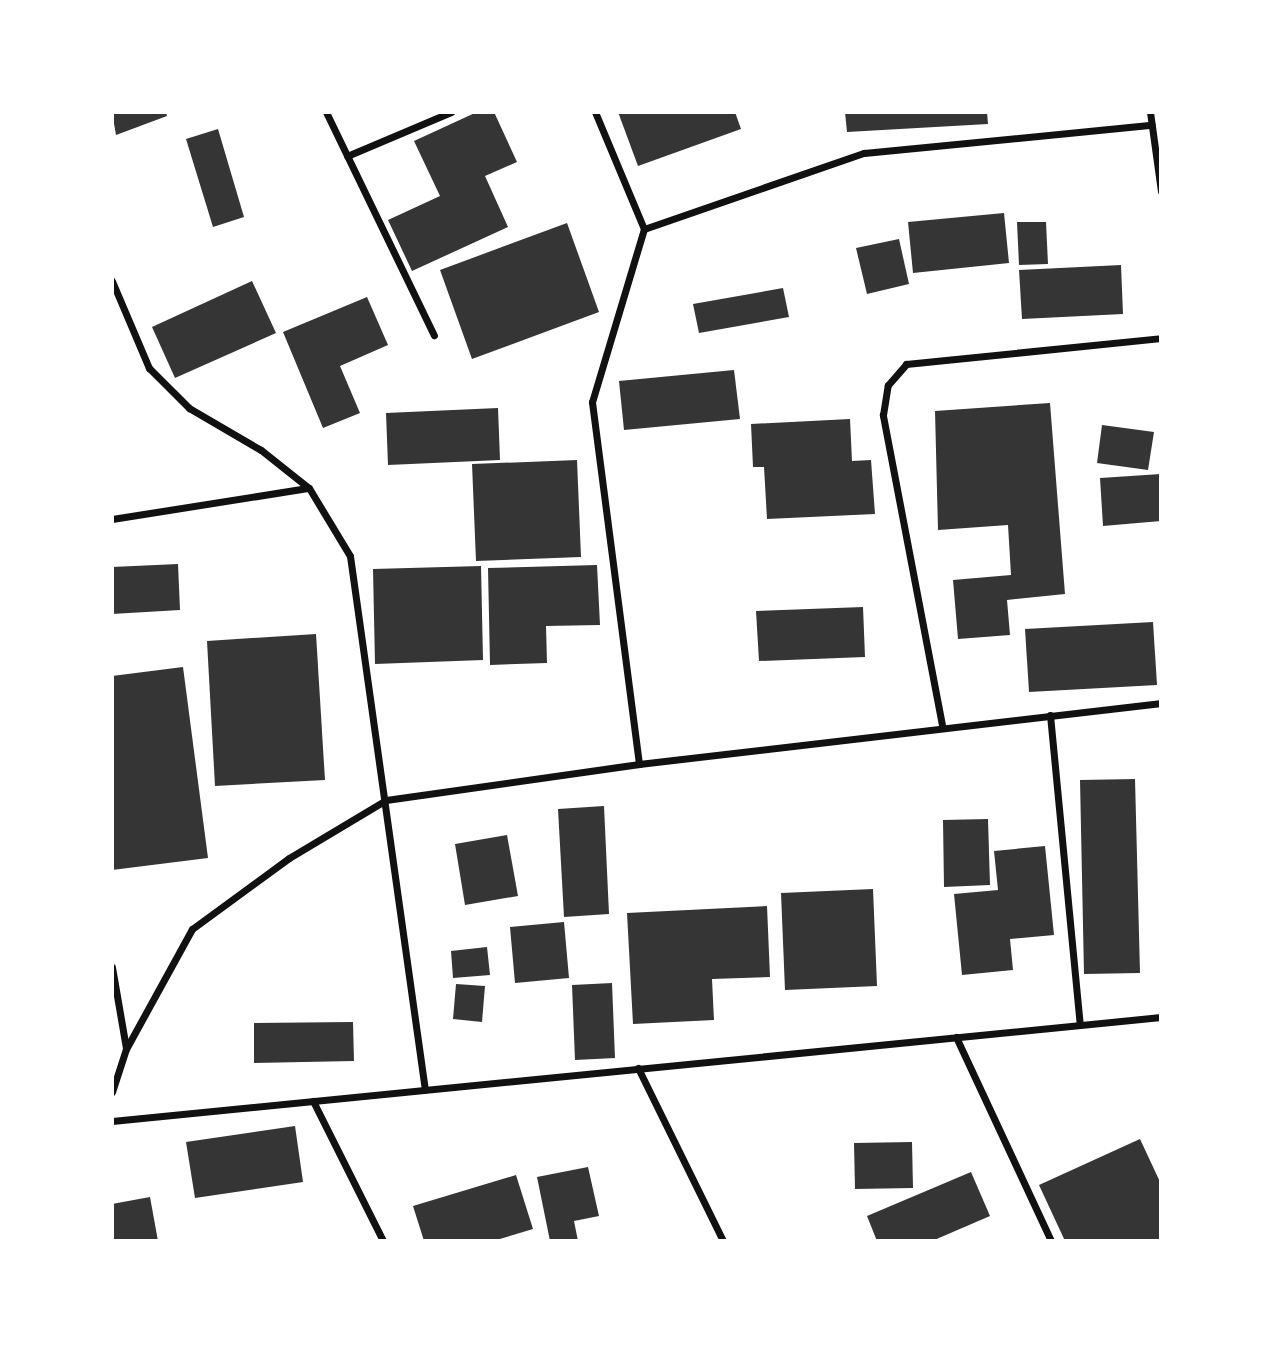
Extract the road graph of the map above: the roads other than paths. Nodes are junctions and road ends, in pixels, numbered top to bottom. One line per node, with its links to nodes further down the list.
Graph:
1 (326, 112): 6 (street)
2 (451, 112): 6 (street)
3 (596, 112): 8 (street)
4 (1150, 112): 5 (street)
5 (1152, 125): 7 (street); 8 (street)
6 (347, 156): 10 (street)
7 (1161, 191)
8 (644, 229): 17 (street)
9 (112, 281): 12 (street)
10 (434, 335)
11 (1161, 338): 16 (street)
12 (309, 488): 13 (street); 18 (street)
13 (112, 519)
14 (1161, 703): 15 (street)
15 (1050, 715): 16 (street); 21 (street)
16 (942, 725): 17 (street)
17 (639, 764): 18 (street)
18 (386, 800): 23 (street); 25 (street)
19 (112, 967): 23 (street)
20 (1161, 1017): 21 (street)
21 (1080, 1025): 22 (street)
22 (956, 1037): 24 (street); 31 (street)
23 (126, 1049): 26 (street)
24 (638, 1068): 25 (street); 30 (street)
25 (425, 1090): 27 (street)
26 (112, 1092)
27 (313, 1101): 28 (street); 29 (street)
28 (112, 1121)
29 (383, 1241)
30 (723, 1241)
31 (1051, 1241)

